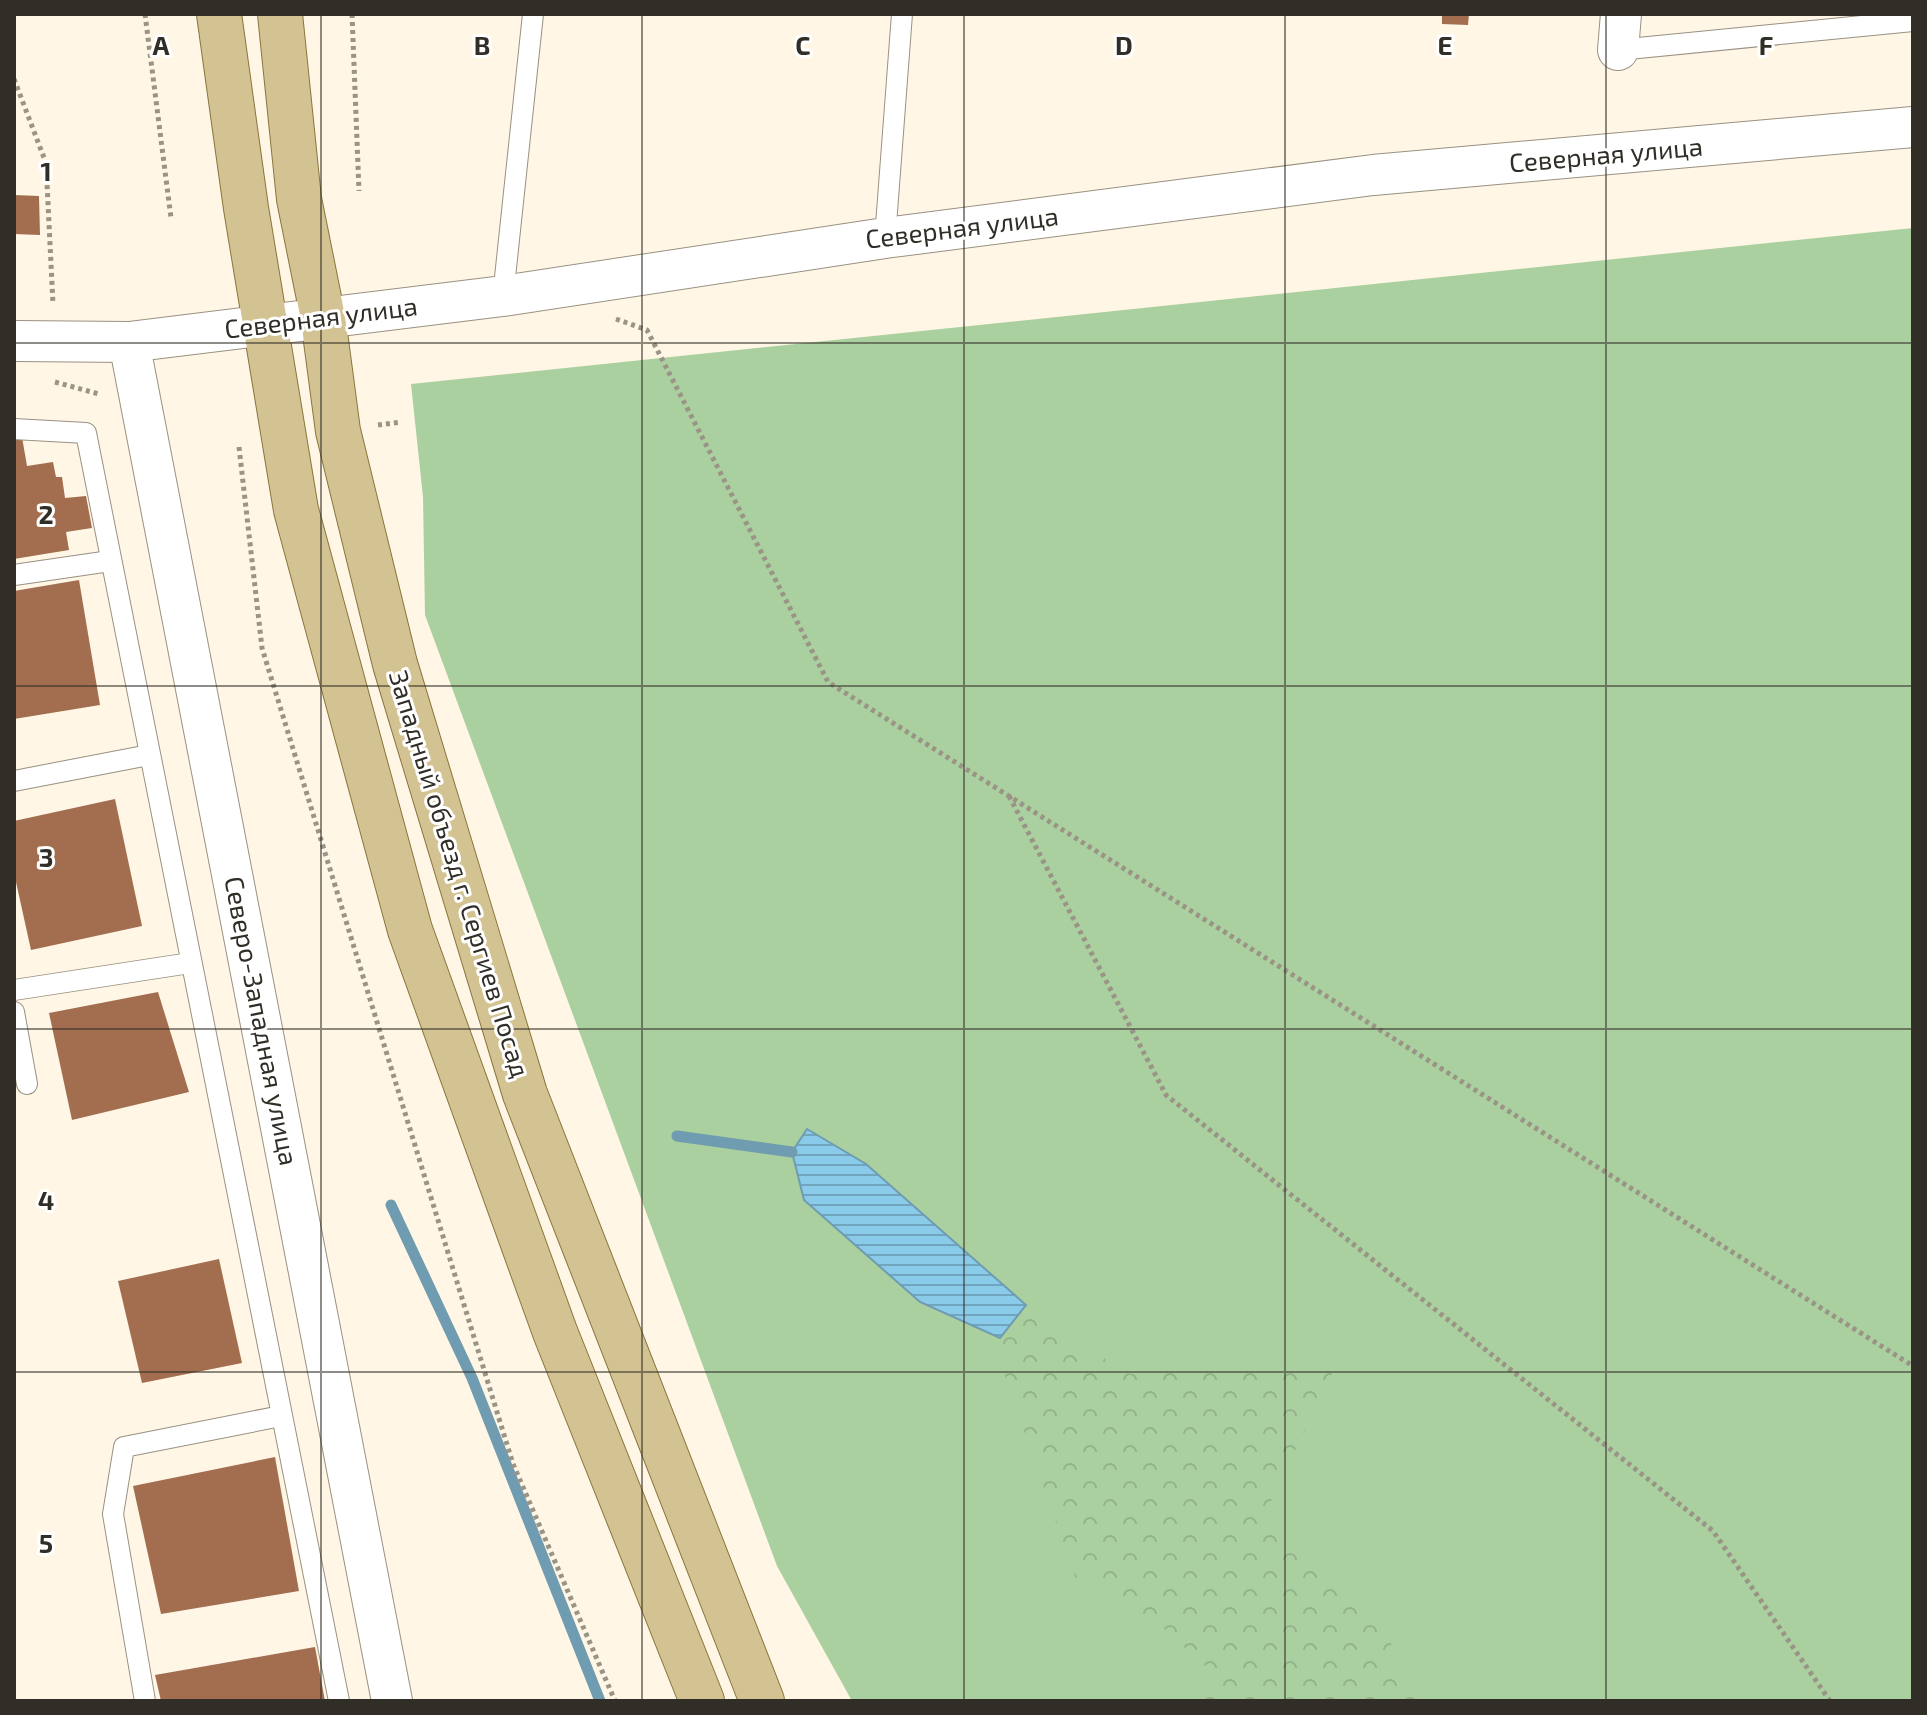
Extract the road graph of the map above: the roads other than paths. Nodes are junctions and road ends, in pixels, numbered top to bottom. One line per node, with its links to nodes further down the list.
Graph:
1 (219, 14): 11 (main road)
2 (280, 14): 10 (main road, Западный объезд г. Сергиев Посад)
3 (533, 14): 9 (lane)
4 (902, 14): 8 (lane)
5 (1913, 21): 6 (lane)
6 (1620, 32)
7 (1913, 127): 8 (street, Северная улица)
8 (885, 238): 9 (street, Северная улица)
9 (503, 296): 10 (street, Северная улица)
10 (323, 318): 11 (street, Северная улица); 28 (main road, Западный объезд г. Сергиев Посад)
11 (266, 325): 13 (street, Северная улица); 27 (main road)
12 (14, 341): 13 (street, Северная улица)
13 (129, 342): 26 (street, Северо-Западная улица)
14 (14, 429): 15 (lane)
15 (110, 561): 16 (lane); 17 (lane)
16 (14, 575)
17 (149, 755): 18 (lane); 19 (lane)
18 (14, 781)
19 (190, 963): 20 (lane); 23 (lane)
20 (14, 990)
21 (14, 1012): 22 (lane)
22 (27, 1084)
23 (281, 1416): 24 (lane); 25 (lane)
24 (145, 1701)
25 (339, 1701)
26 (392, 1701)
27 (702, 1701)
28 (762, 1701)

